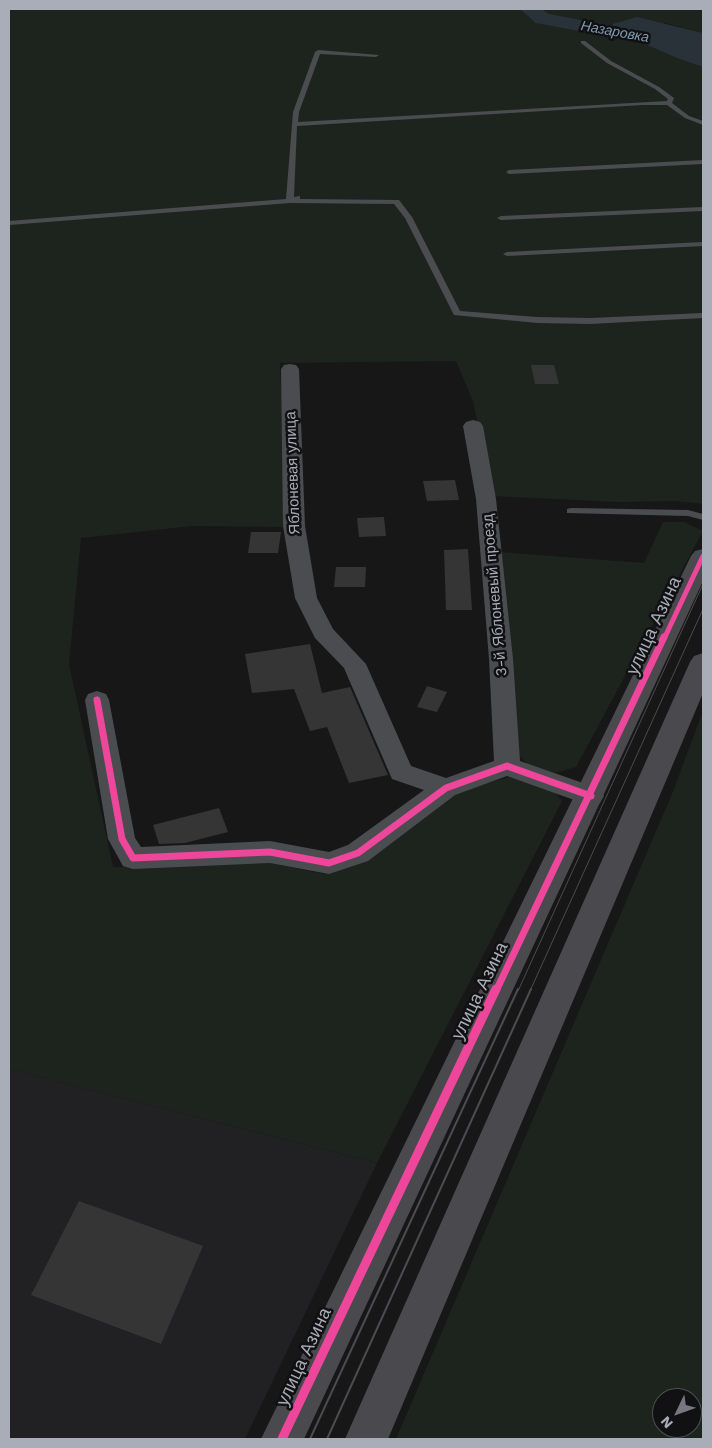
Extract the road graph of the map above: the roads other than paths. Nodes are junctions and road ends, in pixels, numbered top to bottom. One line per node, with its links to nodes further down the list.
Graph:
1 (583, 42): 3 (lane)
2 (376, 55): 5 (lane)
3 (669, 103): 4 (lane); 5 (lane)
4 (703, 123)
5 (294, 124): 8 (lane)
6 (703, 162): 7 (lane)
7 (509, 172)
8 (294, 200): 11 (lane); 14 (lane)
9 (703, 209): 10 (lane)
10 (500, 218)
11 (9, 223)
12 (703, 244): 13 (lane)
13 (507, 254)
14 (703, 316)
15 (290, 369): 23 (street, Яблоневая улица)
16 (473, 426): 22 (street, 3-й Яблоневый проезд)
17 (571, 511): 18 (lane)
18 (703, 517)
19 (703, 556): 24 (street, улица Азина)
20 (703, 662): 26 (street)
21 (97, 700): 23 (street)
22 (507, 766): 23 (street); 24 (street)
23 (446, 788)
24 (591, 796): 25 (street, улица Азина)
25 (282, 1439)
26 (366, 1439)

